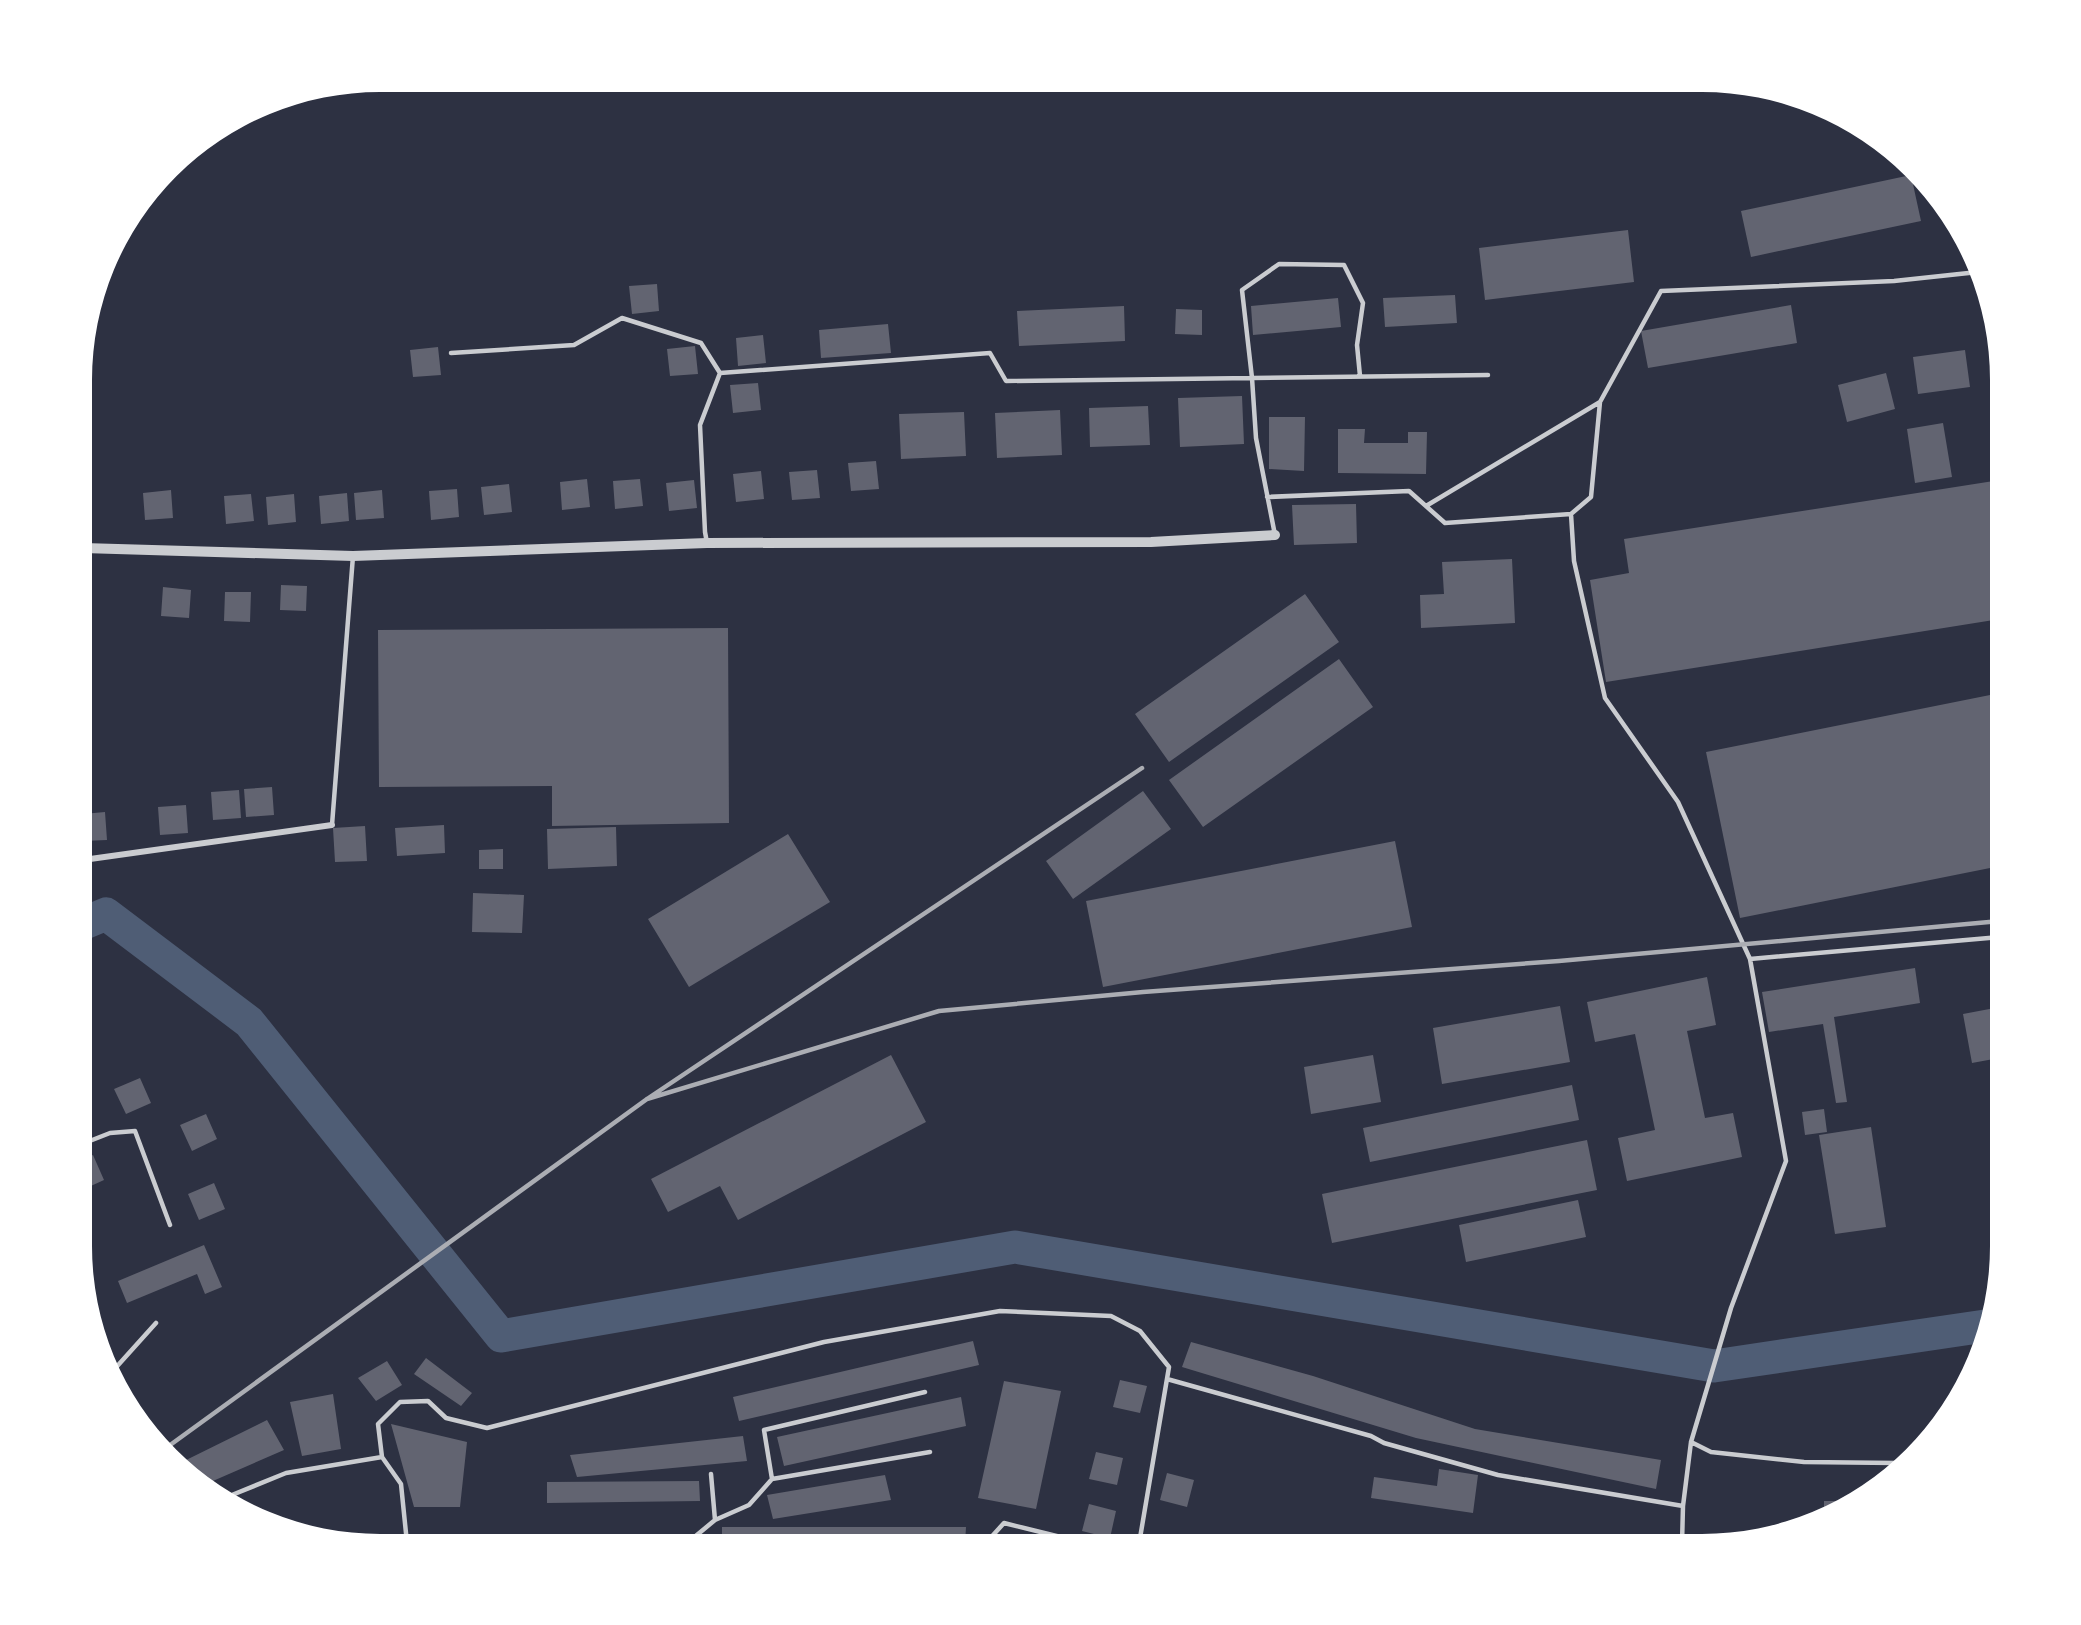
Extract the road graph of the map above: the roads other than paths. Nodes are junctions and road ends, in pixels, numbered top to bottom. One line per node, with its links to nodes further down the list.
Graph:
1 (1969, 273): 7 (lane)
2 (451, 353): 3 (lane)
3 (720, 373): 6 (lane); 12 (lane)
4 (1488, 375): 5 (lane)
5 (1360, 376): 6 (lane); 6 (lane)
6 (1252, 378): 8 (lane)
7 (1600, 402): 9 (lane); 10 (lane)
8 (1267, 497): 9 (lane); 11 (lane)
9 (1426, 506): 10 (lane)
10 (1571, 513): 18 (lane)
11 (1275, 535): 12 (street)
12 (707, 543): 14 (street)
13 (92, 548): 14 (street)
14 (353, 556): 15 (lane)
15 (332, 825): 16 (street)
16 (92, 859)
17 (1990, 938): 18 (lane)
18 (1750, 959): 25 (lane)
19 (92, 1140): 20 (lane)
20 (170, 1225)
21 (156, 1323): 22 (lane)
22 (117, 1365)
23 (1167, 1379): 27 (lane); 32 (lane); 38 (lane)
24 (925, 1392): 30 (lane)
25 (1691, 1442): 28 (lane); 32 (lane)
26 (930, 1452): 30 (lane)
27 (382, 1457): 31 (lane); 34 (lane)
28 (1890, 1463)
29 (711, 1474): 33 (lane)
30 (772, 1479): 33 (lane)
31 (234, 1494)
32 (1683, 1506): 39 (lane)
33 (715, 1520): 35 (lane)
34 (405, 1534)
35 (698, 1534)
36 (994, 1534): 37 (lane)
37 (1049, 1534)
38 (1141, 1534)
39 (1682, 1534)

